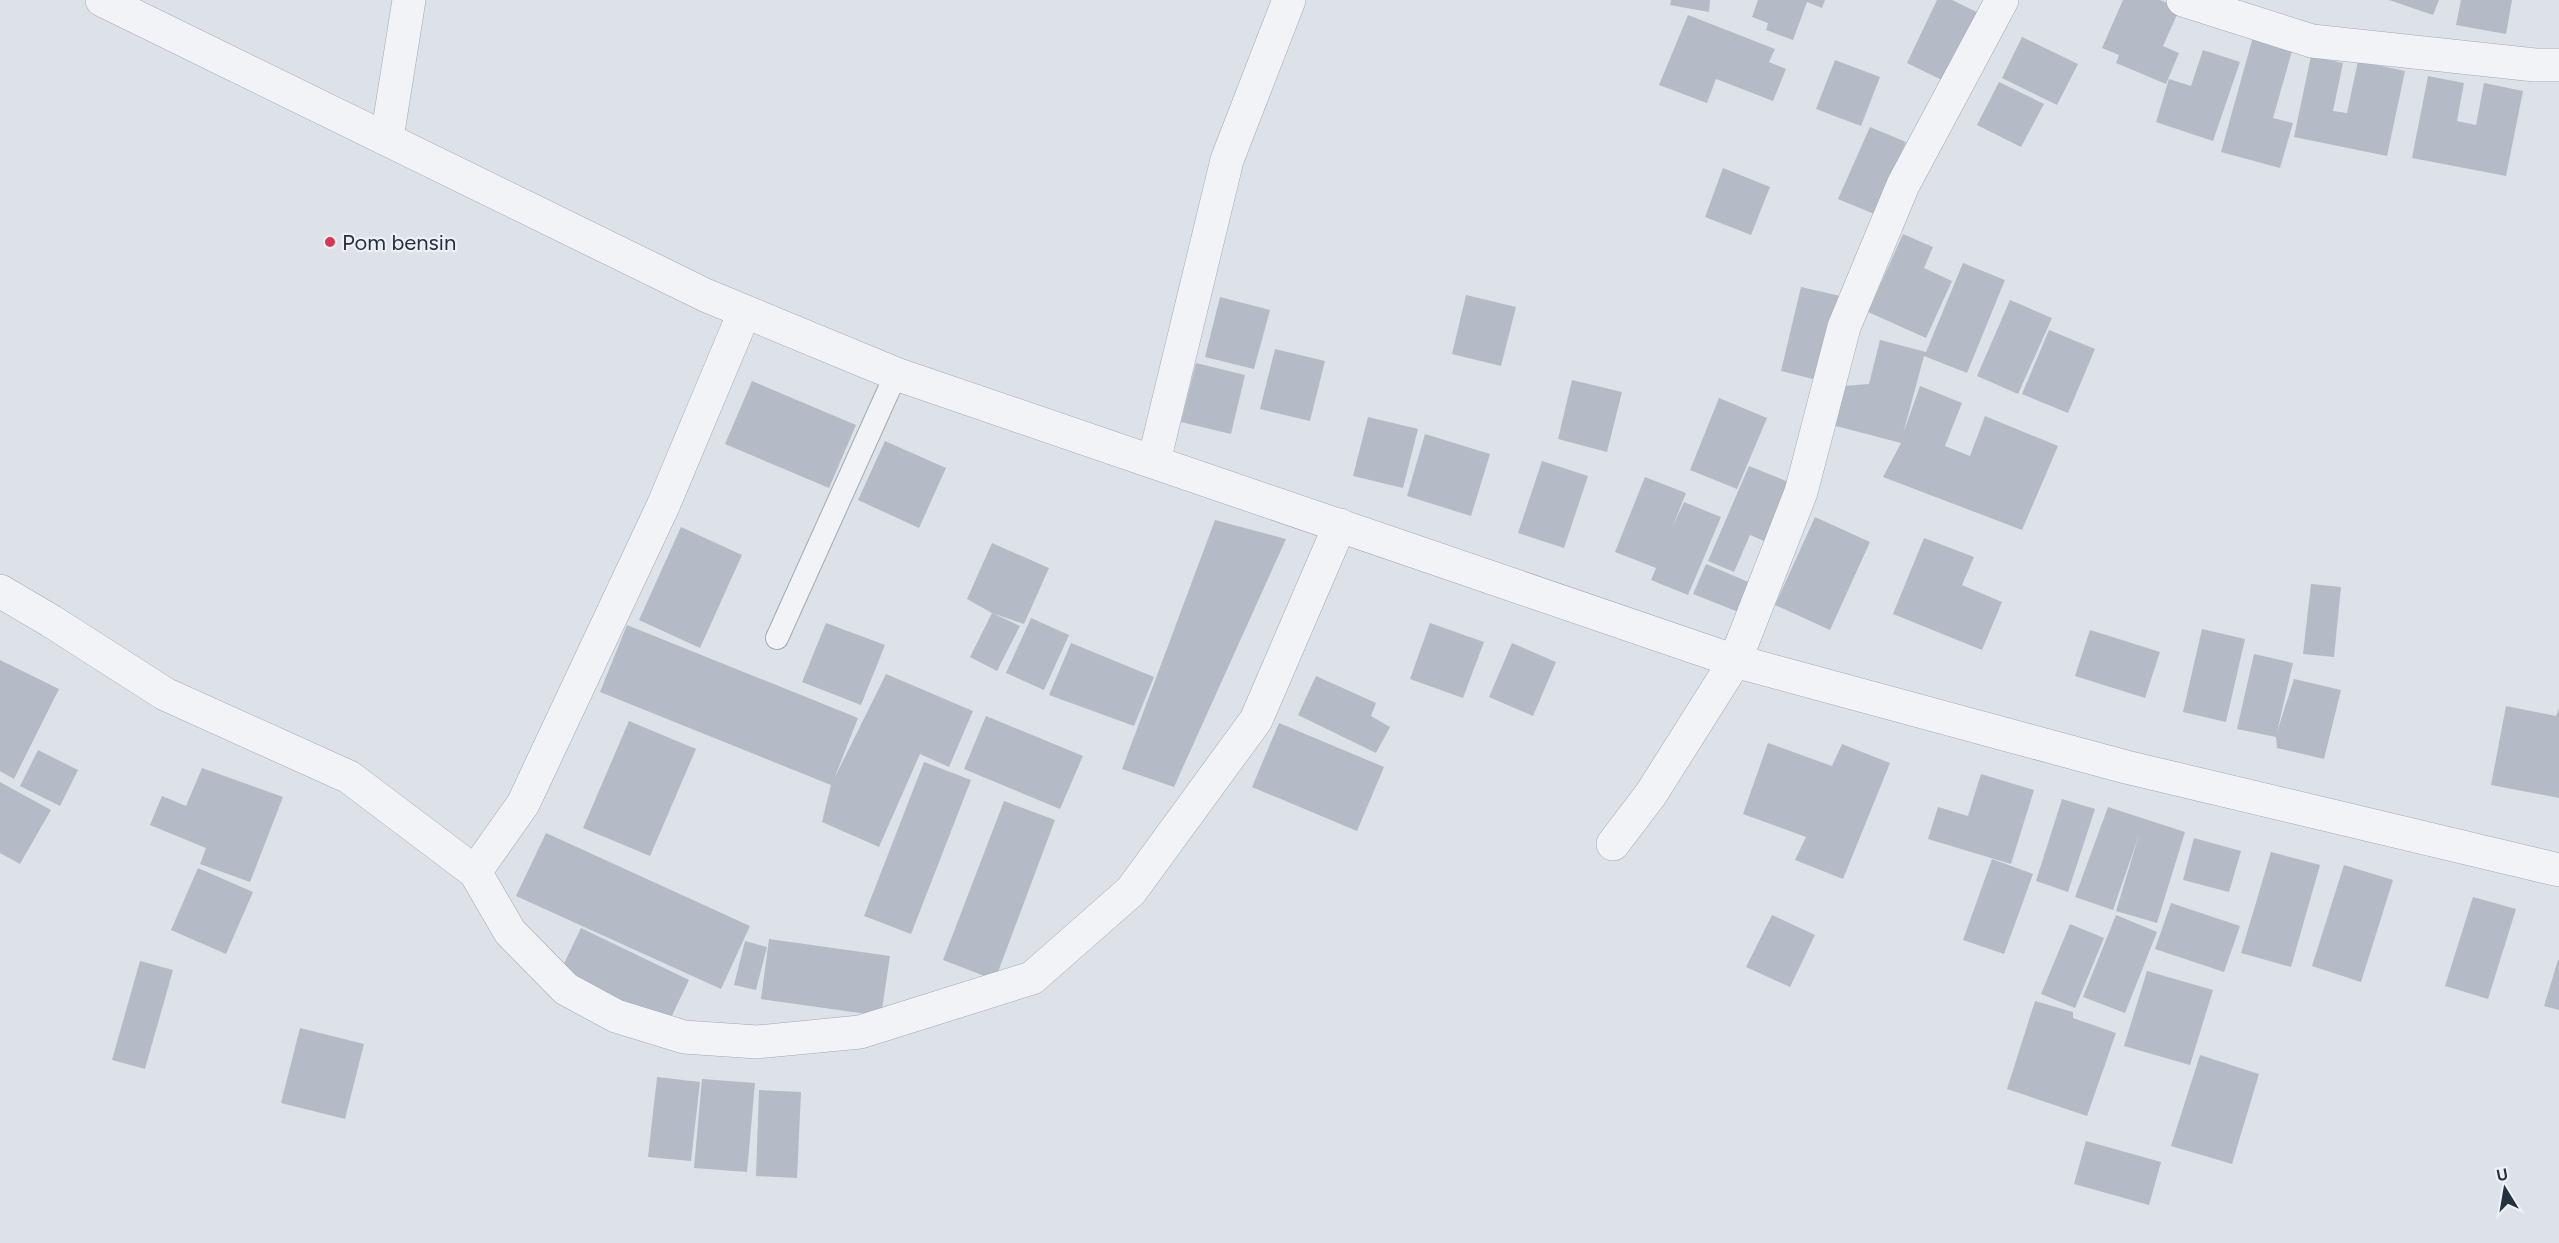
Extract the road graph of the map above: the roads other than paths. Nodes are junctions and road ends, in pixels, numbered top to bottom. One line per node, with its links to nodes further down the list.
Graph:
1 (102, 0): 7 (street)
2 (409, 0): 7 (street)
3 (1289, 0): 10 (street)
4 (2002, 0): 14 (street)
5 (2183, 0): 6 (street)
6 (2559, 65)
7 (387, 138): 8 (street)
8 (744, 313): 9 (street); 17 (street)
9 (896, 374): 10 (street); 13 (lane)
10 (1154, 461): 11 (street)
11 (1340, 525): 14 (street); 17 (street)
12 (0, 591): 17 (street)
13 (777, 638)
14 (1735, 661): 15 (street); 16 (street)
15 (1613, 844)
16 (2559, 870)
17 (475, 872)

